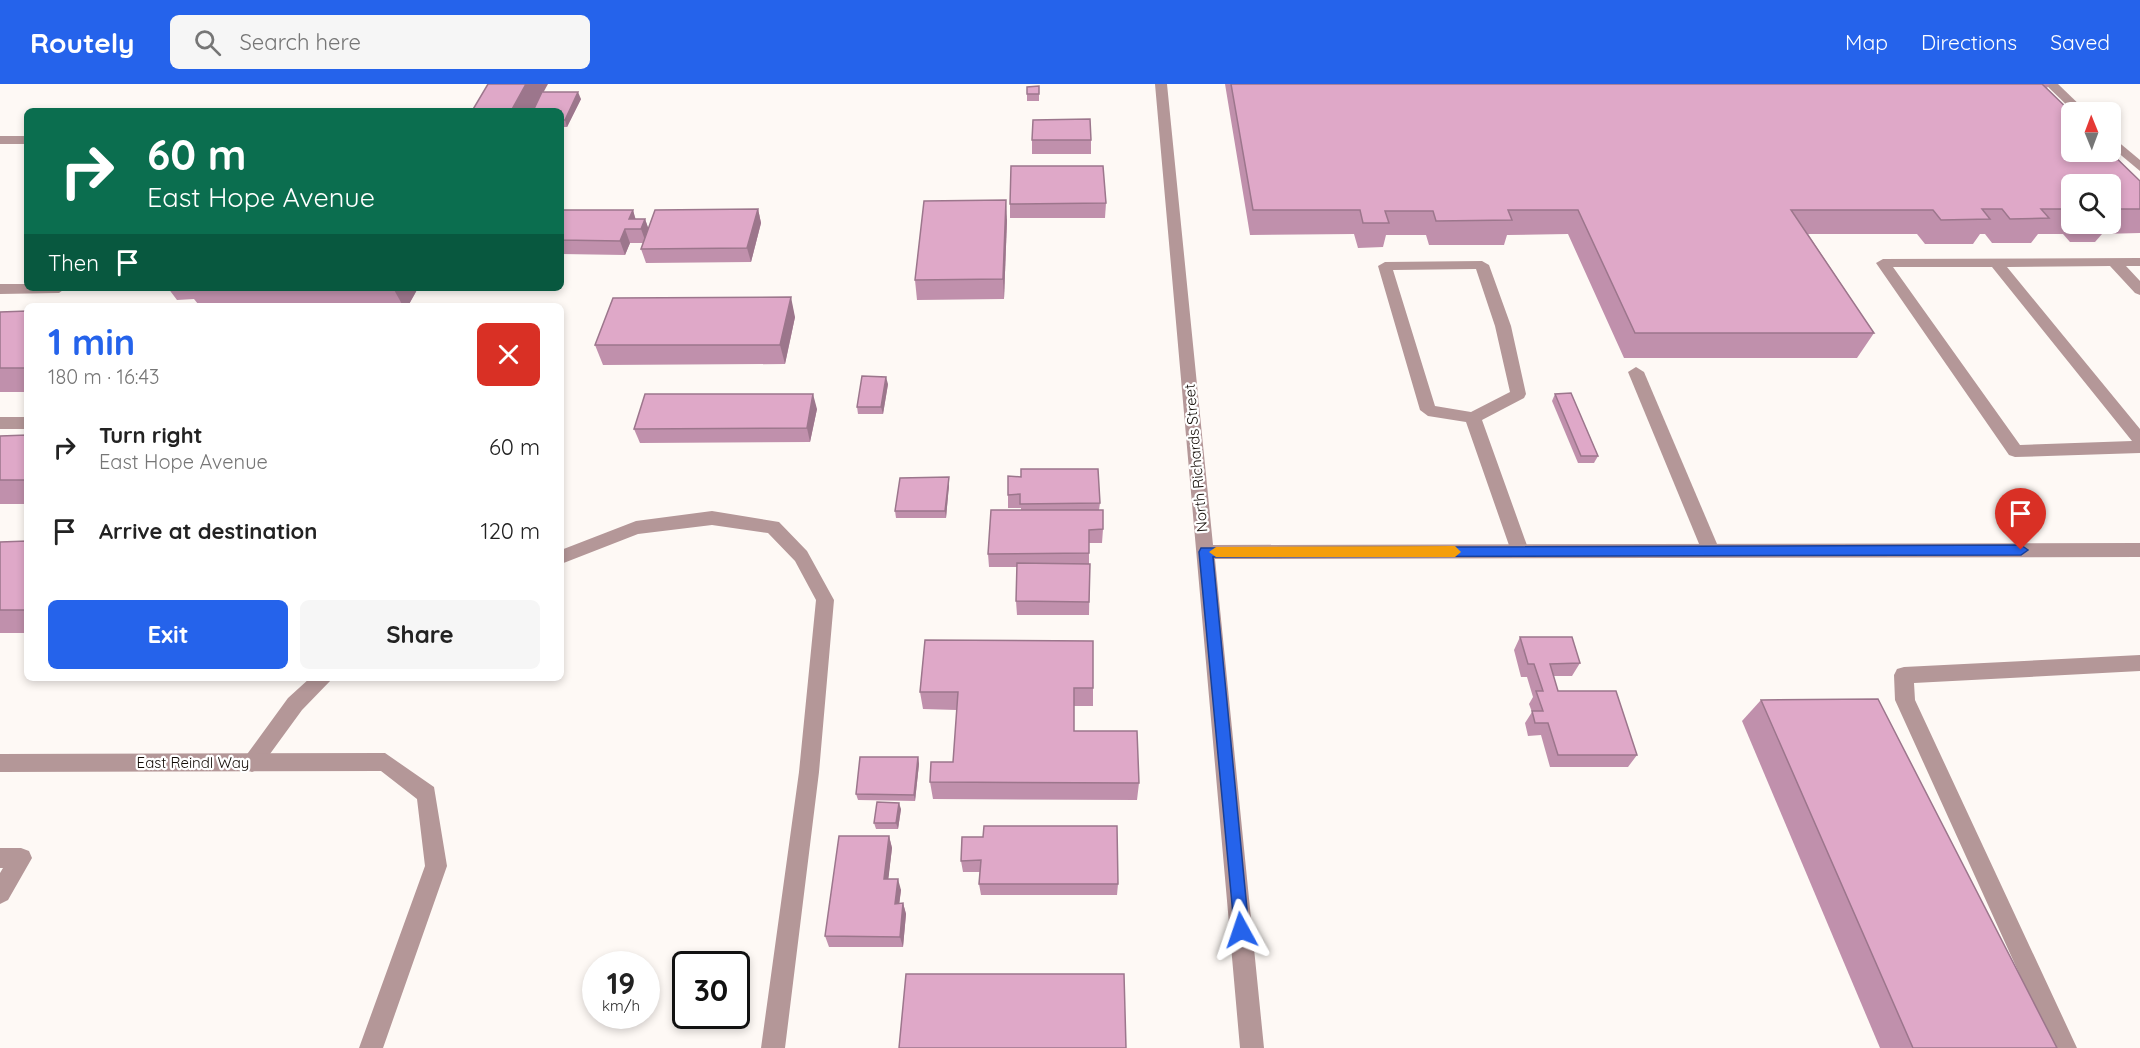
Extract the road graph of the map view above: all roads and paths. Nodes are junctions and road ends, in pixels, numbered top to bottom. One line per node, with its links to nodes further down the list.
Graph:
1 (1161, 84): 23 (street, North Richards Street)
2 (2051, 84): 3 (street)
3 (2070, 102)
4 (0, 140): 5 (street)
5 (24, 140)
6 (2121, 150): 7 (street)
7 (2139, 166)
8 (2115, 262): 9 (street); 10 (street); 13 (street)
9 (2140, 262)
10 (1996, 263): 18 (street); 19 (street)
11 (0, 289): 12 (street)
12 (24, 289)
13 (2140, 290)
14 (1636, 372): 22 (street)
15 (1473, 418): 15 (street); 21 (street)
16 (0, 423): 17 (street)
17 (24, 423)
18 (2140, 440)
19 (2140, 447)
20 (2140, 550): 22 (street)
21 (1520, 551): 22 (street); 23 (street)
22 (1711, 551)
23 (1205, 552): 33 (street, North Richards Street)
24 (564, 556): 32 (street)
25 (2140, 663): 34 (street)
26 (320, 681): 28 (street)
27 (0, 763): 28 (street, East Reindl Way)
28 (252, 763): 31 (street, East Reindl Way)
29 (10, 858): 30 (street)
30 (0, 893)
31 (370, 1048)
32 (773, 1048)
33 (1252, 1048)
34 (2065, 1048)

